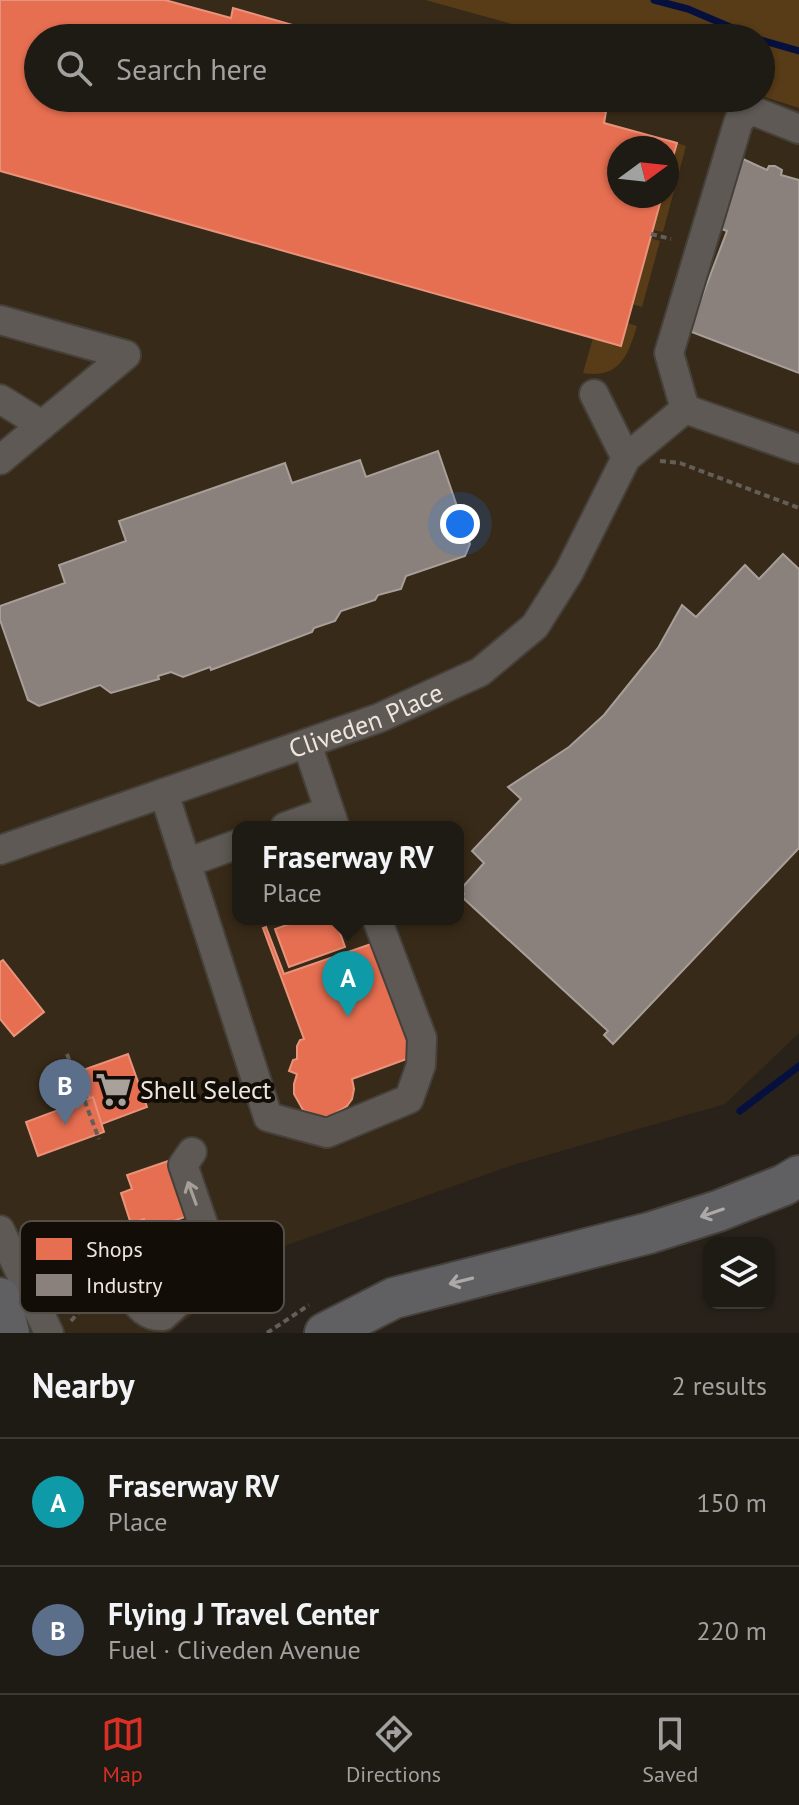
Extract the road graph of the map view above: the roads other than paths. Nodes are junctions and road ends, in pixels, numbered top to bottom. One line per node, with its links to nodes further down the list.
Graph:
1 (749, 112): 7 (street)
2 (756, 112): 3 (street)
3 (799, 129)
4 (0, 320): 8 (street)
5 (594, 394): 10 (street)
6 (0, 399): 8 (street)
7 (685, 409): 9 (street); 10 (street)
8 (42, 425): 11 (street)
9 (799, 449)
10 (626, 458): 12 (street, Cliveden Place)
11 (0, 460)
12 (307, 744): 13 (street, Cliveden Place); 14 (street)
13 (164, 793): 16 (street, Cliveden Place); 17 (street)
14 (332, 819)
15 (232, 846): 17 (street)
16 (0, 850)
17 (186, 863): 18 (street)
18 (379, 925)
19 (192, 1152): 21 (street, one-way to 19)
20 (794, 1177): 30 (highway, one-way to 30)
21 (202, 1221)
22 (0, 1230): 23 (street)
23 (20, 1263)
24 (0, 1286): 29 (street)
25 (0, 1298): 28 (highway)
26 (146, 1313): 27 (street, one-way to 27)
27 (166, 1313)
28 (9, 1333)
29 (18, 1333)
30 (325, 1333)

